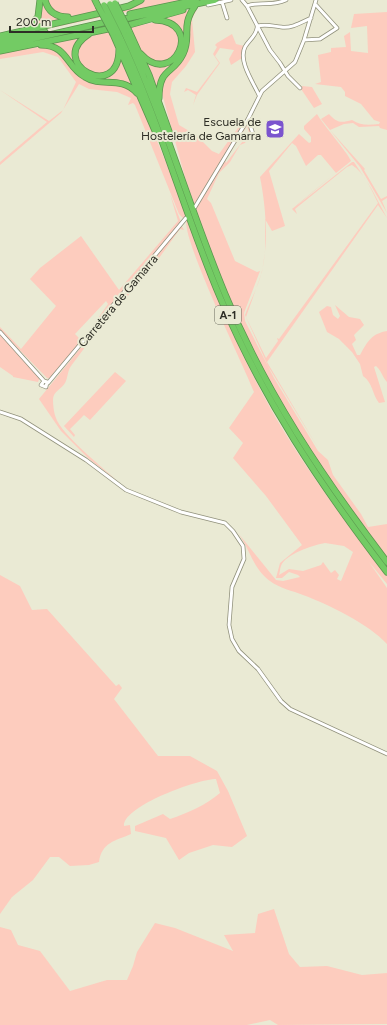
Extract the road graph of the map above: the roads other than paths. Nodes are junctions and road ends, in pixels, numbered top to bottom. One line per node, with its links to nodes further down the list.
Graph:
1 (40, 0): 23 (highway)
2 (45, 0): 18 (highway)
3 (95, 0): 13 (highway)
4 (141, 0): 18 (highway)
5 (196, 0): 28 (highway)
6 (215, 0): 14 (highway)
7 (231, 0): 11 (street)
8 (242, 0): 17 (street)
9 (286, 0): 12 (street)
10 (316, 0): 15 (street)
11 (222, 2): 14 (street); 19 (street)
12 (251, 2): 17 (street)
13 (107, 3): 25 (highway, bridge); 25 (highway, bridge)
14 (206, 4): 16 (highway); 30 (highway)
15 (316, 5): 20 (street); 27 (street)
16 (195, 6): 21 (highway); 38 (highway)
17 (247, 6): 22 (street)
18 (77, 18): 23 (highway)
19 (227, 18)
20 (311, 18): 22 (street); 27 (street)
21 (150, 20): 24 (highway); 33 (highway)
22 (257, 26): 34 (street); 36 (street)
23 (26, 29): 26 (highway)
24 (91, 33): 29 (highway); 31 (highway)
25 (121, 33): 31 (highway); 33 (highway); 41 (highway, A-1); 42 (highway, A-1)
26 (0, 36)
27 (304, 40): 34 (street)
28 (0, 41)
29 (33, 45): 32 (highway); 37 (highway)
30 (0, 46)
31 (119, 48): 37 (highway)
32 (0, 51)
33 (139, 52): 38 (highway)
34 (285, 71): 35 (street); 36 (street)
35 (300, 88)
36 (259, 95): 39 (street)
37 (140, 97): 42 (highway)
38 (160, 102): 41 (highway)
39 (248, 119): 40 (street); 43 (street)
40 (254, 137)
41 (176, 160): 49 (highway, A-1)
42 (175, 177): 50 (highway, A-1)
43 (195, 207)
44 (186, 218): 47 (street, Carretera de Gamarra)
45 (0, 332): 46 (street)
46 (44, 381): 47 (street); 47 (street)
47 (48, 383)
48 (0, 412): 51 (street)
49 (387, 562)
50 (387, 572)
51 (387, 754)

